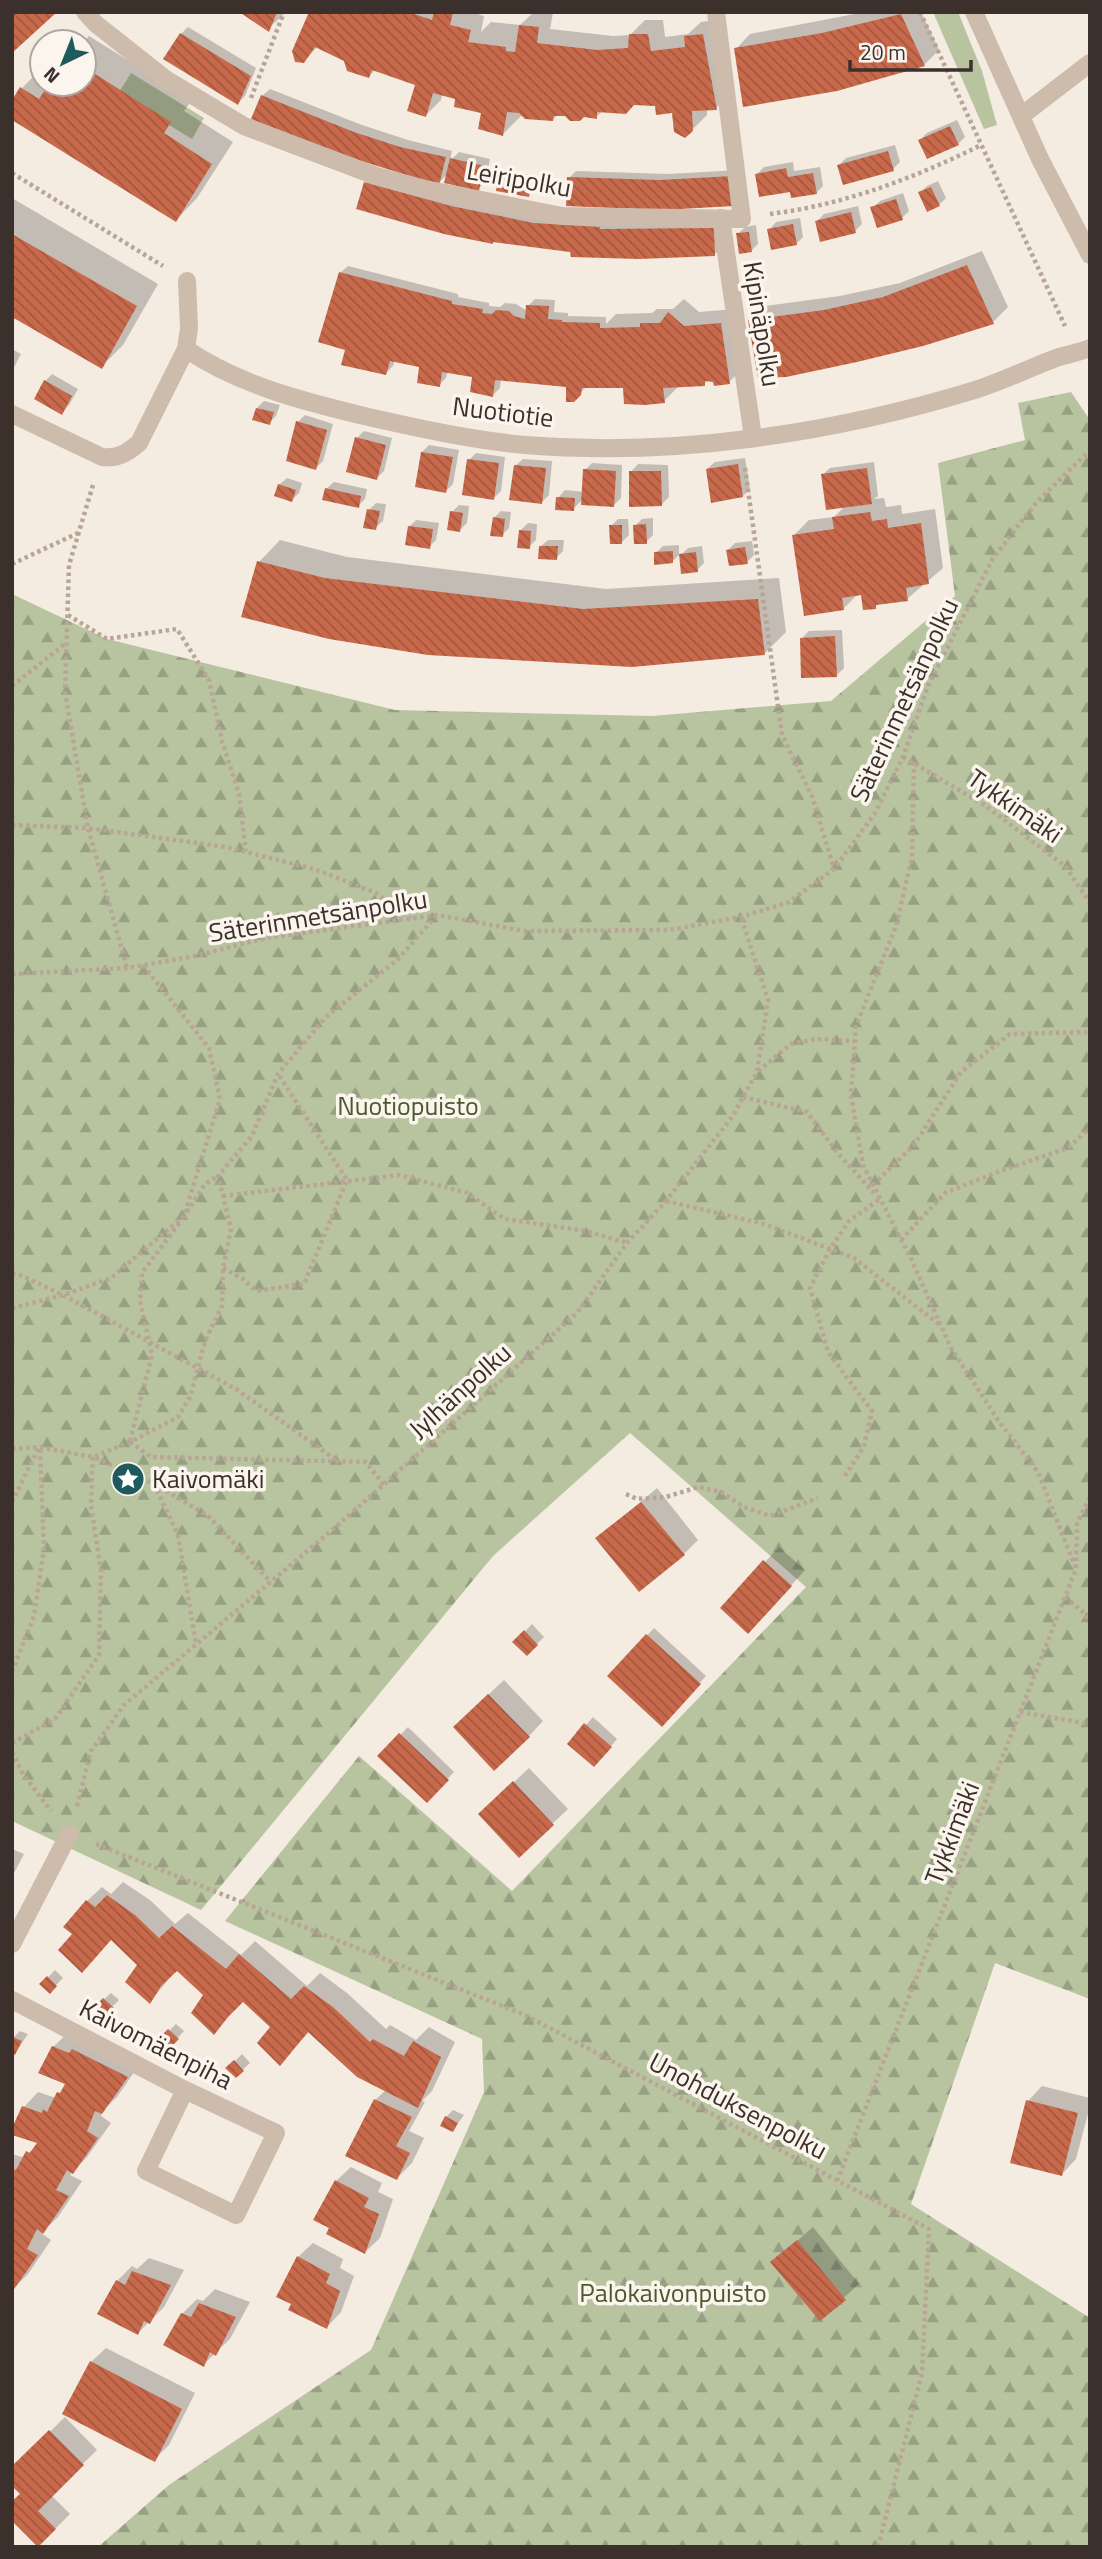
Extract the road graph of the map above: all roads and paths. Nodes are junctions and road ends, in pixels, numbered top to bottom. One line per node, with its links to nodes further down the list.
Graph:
1 (85, 12): 8 (street, Leiripolku)
2 (284, 12): 8 (path)
3 (716, 12): 12 (street)
4 (920, 12): 9 (path)
5 (974, 12): 7 (street)
6 (1090, 63): 7 (street)
7 (1021, 116): 13 (street)
8 (244, 125): 11 (street, Leiripolku)
9 (981, 145): 12 (path); 16 (path)
10 (12, 173): 14 (path)
11 (721, 218): 12 (street, Leiripolku); 18 (street, Kipinäpolku)
12 (742, 219)
13 (1090, 255)
14 (187, 281): 15 (street)
15 (186, 349): 18 (street, Nuotiotie); 20 (street)
16 (1084, 350): 18 (street, Nuotiotie)
17 (12, 414): 20 (street)
18 (747, 438): 31 (path)
19 (1090, 450): 26 (path, Säterinmetsänpolku)
20 (102, 457): 21 (path)
21 (79, 532): 22 (path); 23 (path)
22 (12, 564)
23 (67, 615): 24 (path); 30 (path)
24 (67, 643): 25 (path); 29 (path)
25 (12, 687)
26 (903, 757): 27 (path, Tykkimäki); 31 (path, Säterinmetsänpolku)
27 (914, 762): 32 (path, Tykkimäki); 40 (path)
28 (12, 825): 29 (path)
29 (88, 828): 30 (path); 37 (path)
30 (246, 851): 35 (path)
31 (834, 869): 34 (path, Säterinmetsänpolku)
32 (1090, 903)
33 (437, 915): 34 (path, Säterinmetsänpolku); 35 (path, Säterinmetsänpolku); 42 (path)
34 (741, 918): 41 (path, Jylhänpolku)
35 (411, 919): 36 (path, Säterinmetsänpolku)
36 (143, 965): 37 (path, Säterinmetsänpolku); 51 (path)
37 (127, 968): 38 (path, Säterinmetsänpolku)
38 (12, 974)
39 (1090, 1032): 47 (path)
40 (855, 1041): 41 (path); 47 (path)
41 (757, 1072): 43 (path, Jylhänpolku)
42 (278, 1074): 45 (path); 46 (path)
43 (743, 1097): 49 (path); 50 (path, Jylhänpolku)
44 (1090, 1128): 52 (path)
45 (218, 1176): 48 (path); 51 (path)
46 (347, 1180): 48 (path); 53 (path); 55 (path)
47 (873, 1185): 49 (path)
48 (223, 1196): 55 (path)
49 (880, 1199): 52 (path); 54 (path)
50 (666, 1201): 53 (path, Jylhänpolku); 54 (path)
51 (184, 1216): 57 (path); 60 (path)
52 (901, 1240): 59 (path)
53 (627, 1243): 69 (path, Jylhänpolku)
54 (830, 1249): 59 (path); 67 (path)
55 (223, 1268): 61 (path)
56 (12, 1274): 57 (path)
57 (63, 1295): 58 (path); 60 (path)
58 (12, 1308)
59 (941, 1326): 74 (path)
60 (150, 1342): 61 (path); 62 (path)
61 (197, 1367): 62 (path); 66 (path)
62 (130, 1442): 65 (path); 66 (path)
63 (40, 1447): 64 (path); 65 (path); 73 (path); 79 (path)
64 (12, 1449)
65 (93, 1457): 68 (path); 82 (path)
66 (339, 1462): 69 (path)
67 (845, 1476)
68 (153, 1483): 75 (path); 78 (path)
69 (384, 1485): 75 (path, Jylhänpolku)
70 (626, 1494): 72 (path)
71 (1090, 1497): 74 (path, Tykkimäki)
72 (818, 1498)
73 (12, 1502)
74 (1076, 1569): 76 (path, Tykkimäki)
75 (271, 1582): 78 (path, Jylhänpolku)
76 (1065, 1597): 77 (path); 80 (path, Tykkimäki)
77 (1090, 1623)
78 (196, 1644): 84 (path, Jylhänpolku)
79 (12, 1672)
80 (1020, 1712): 81 (path); 88 (path, Tykkimäki)
81 (1090, 1724)
82 (12, 1743)
83 (12, 1752): 84 (path)
84 (69, 1833): 85 (street); 88 (path, Unohduksenpolku)
85 (12, 1944)
86 (12, 2000): 87 (street, Kaivomäenpiha)
87 (185, 2090): 87 (street, Kaivomäenpiha)
88 (837, 2181): 89 (path, Unohduksenpolku)
89 (878, 2547)

